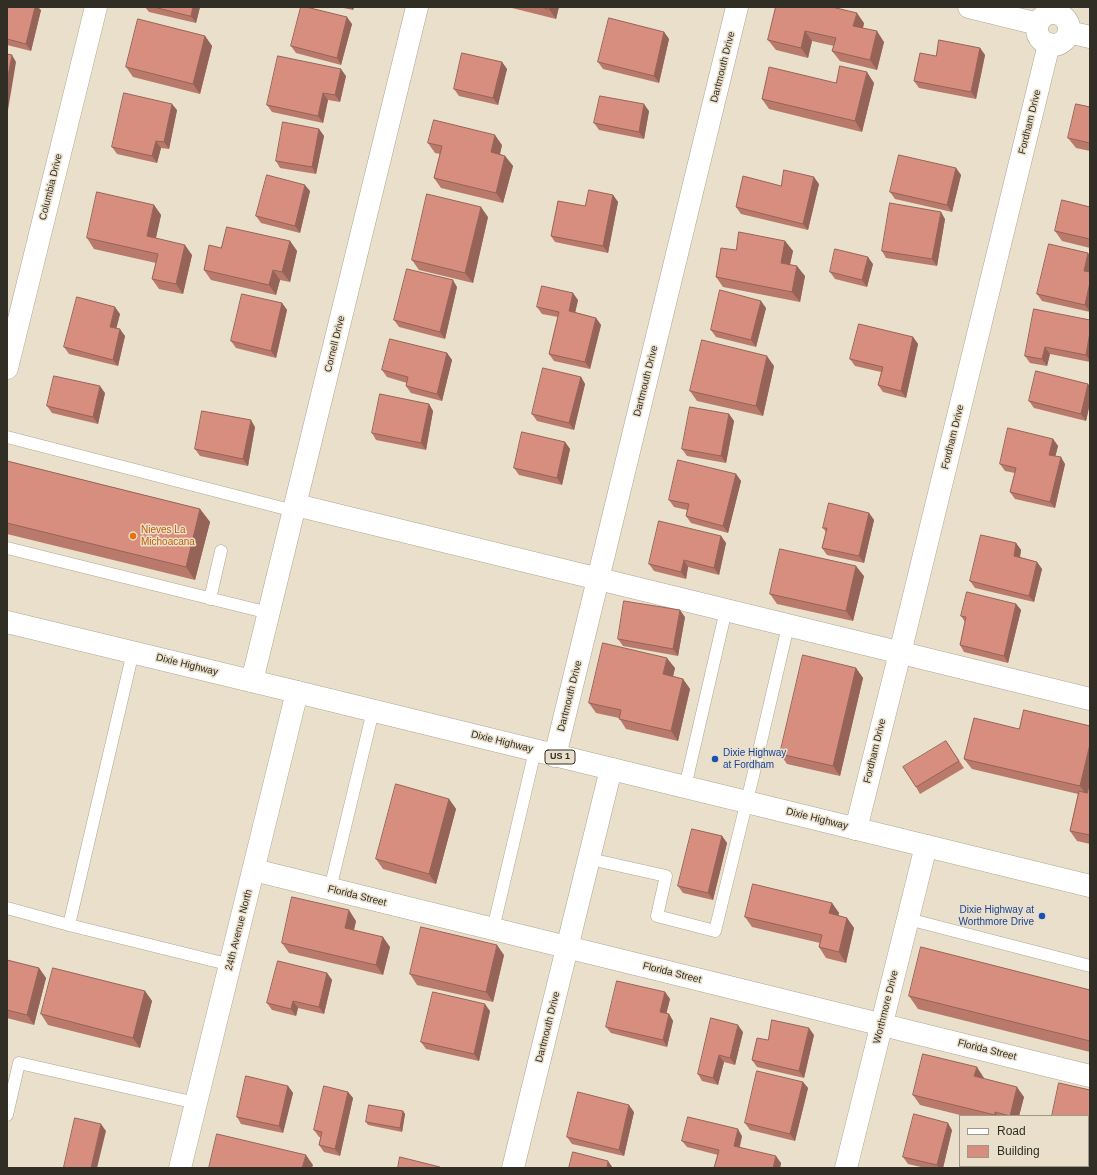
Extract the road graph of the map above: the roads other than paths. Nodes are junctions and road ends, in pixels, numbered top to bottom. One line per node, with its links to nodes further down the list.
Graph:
1 (96, 7): 10 (street, Columbia Drive)
2 (417, 7): 12 (street, Cornell Drive)
3 (737, 7): 15 (street, Dartmouth Drive)
4 (969, 7): 6 (street)
5 (1058, 10): 6 (street); 7 (street)
6 (1038, 24): 9 (street)
7 (1069, 32): 8 (street); 9 (street)
8 (1090, 37)
9 (1049, 44): 22 (street, Fordham Drive)
10 (7, 368)
11 (7, 437): 12 (lane)
12 (295, 508): 15 (street); 18 (street, Cornell Drive)
13 (7, 548): 16 (lane)
14 (221, 551): 16 (lane)
15 (598, 579): 17 (street); 27 (street, Dartmouth Drive)
16 (210, 599): 18 (lane)
17 (726, 610): 20 (street); 29 (lane)
18 (269, 613): 23 (street, Cornell Drive)
19 (8, 625): 21 (street, Dixie Highway / US 1)
20 (788, 626): 22 (street); 30 (lane)
21 (133, 652): 23 (street, Dixie Highway / US 1); 39 (lane)
22 (900, 653): 25 (street); 31 (street, Fordham Drive)
23 (252, 681): 24 (street, Dixie Highway / US 1)
24 (297, 692): 26 (street, Dixie Highway / US 1); 34 (street, 24th Avenue North)
25 (1090, 699)
26 (373, 711): 27 (street, Dixie Highway / US 1); 36 (lane)
27 (545, 753): 28 (street, Dixie Highway / US 1); 40 (lane)
28 (611, 769): 29 (street, Dixie Highway / US 1); 33 (street, Dartmouth Drive)
29 (685, 787): 30 (street, Dixie Highway / US 1)
30 (747, 802): 31 (street, Dixie Highway / US 1); 33 (lane)
31 (856, 829): 32 (street, Dixie Highway / US 1)
32 (926, 846): 35 (street, Dixie Highway / US 1); 38 (street, Worthmore Drive)
33 (590, 859): 41 (street, Dartmouth Drive)
34 (254, 870): 36 (street, Florida Street); 42 (street, 24th Avenue North)
35 (1090, 886)
36 (330, 889): 40 (street, Florida Street)
37 (7, 908): 39 (lane)
38 (908, 919): 43 (lane); 44 (street, Worthmore Drive)
39 (69, 925): 42 (lane)
40 (493, 929): 41 (street, Florida Street)
41 (568, 948): 44 (street, Florida Street); 49 (street, Dartmouth Drive)
42 (230, 965): 46 (street, 24th Avenue North)
43 (1090, 966)
44 (882, 1024): 45 (street, Florida Street); 50 (street, Worthmore Drive)
45 (1090, 1076)
46 (196, 1103): 47 (lane); 48 (street, 24th Avenue North)
47 (7, 1116)
48 (180, 1168)
49 (513, 1168)
50 (846, 1168)

